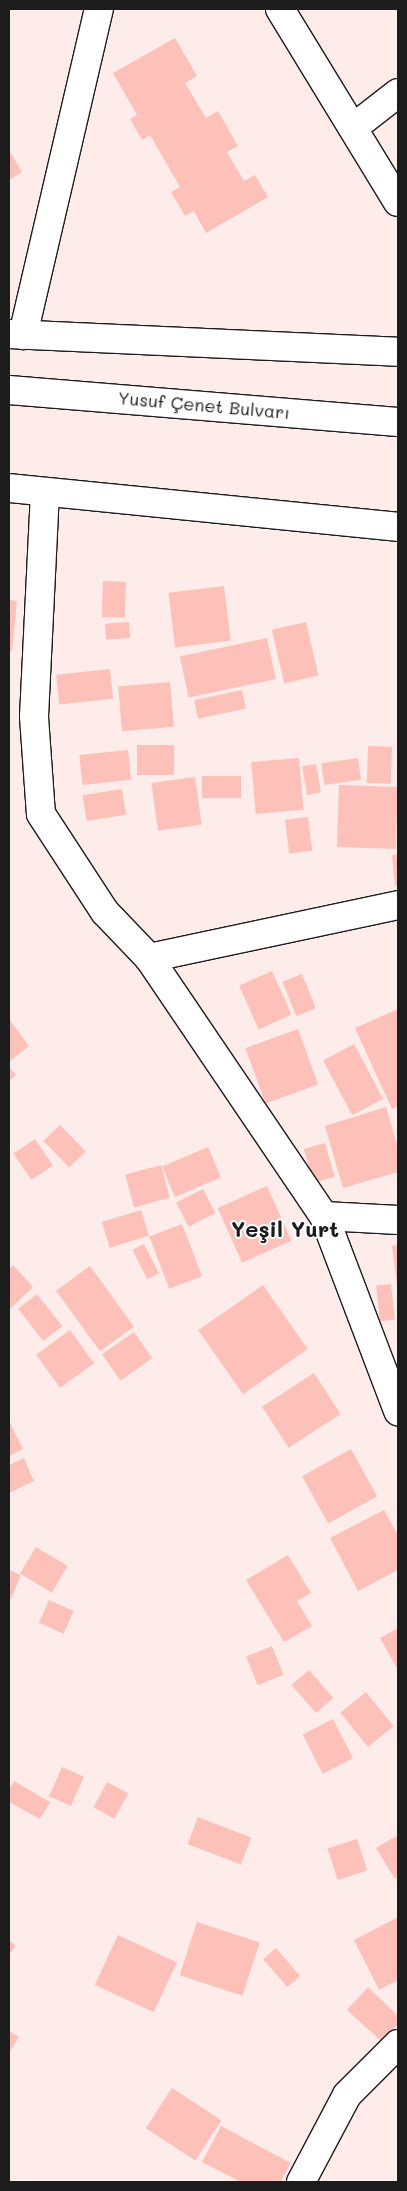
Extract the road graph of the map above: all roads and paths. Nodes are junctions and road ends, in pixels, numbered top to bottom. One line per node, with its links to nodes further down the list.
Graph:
1 (99, 9): 6 (main road)
2 (280, 9): 4 (main road)
3 (398, 93): 4 (main road)
4 (353, 128): 5 (main road)
5 (398, 202)
6 (16, 334): 7 (main road)
7 (398, 352)
8 (9, 390): 9 (main road, Yusuf Çenet Bulvarı)
9 (398, 422)
10 (9, 488): 11 (main road)
11 (45, 492): 12 (main road); 14 (main road)
12 (398, 527)
13 (398, 905): 14 (main road)
14 (149, 958): 15 (main road)
15 (324, 1216): 16 (main road); 17 (main road)
16 (398, 1220)
17 (398, 1411)
18 (398, 2044): 19 (main road)
19 (301, 2182)

